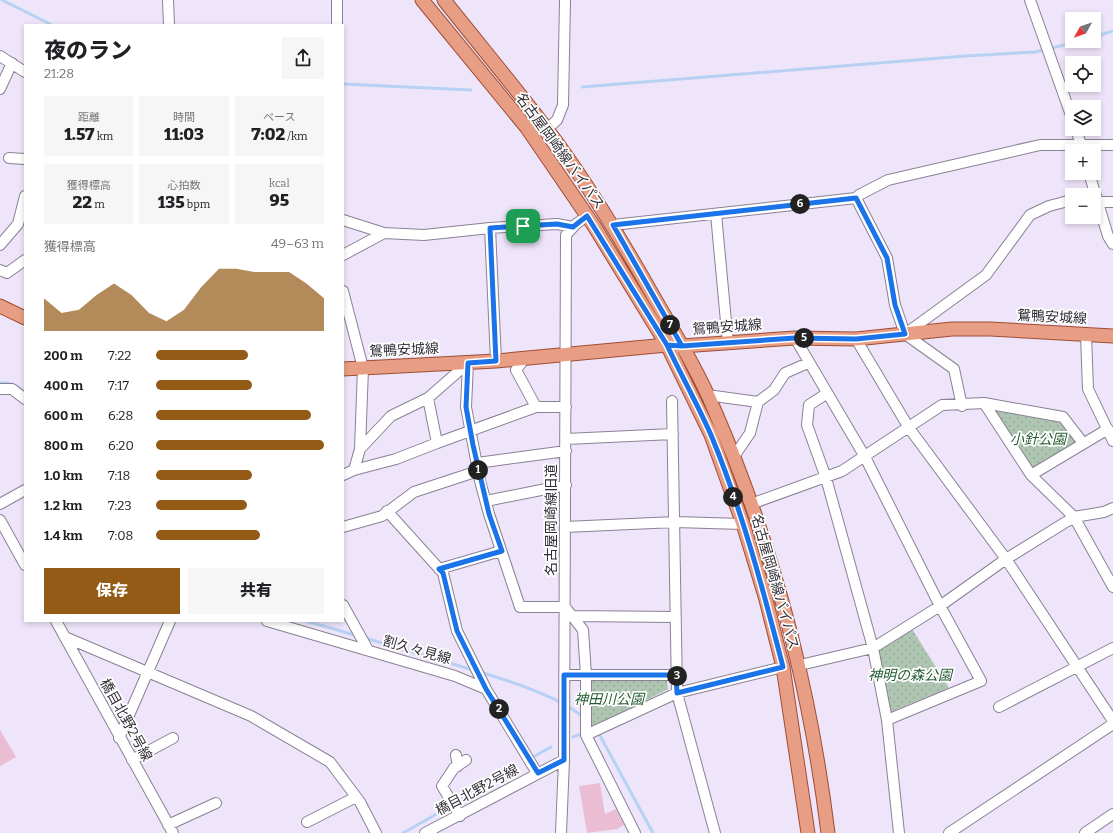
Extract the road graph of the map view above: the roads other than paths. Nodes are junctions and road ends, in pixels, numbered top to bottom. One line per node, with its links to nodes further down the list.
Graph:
1 (168, 0): 7 (street)
2 (337, 0): 8 (street)
3 (422, 0): 26 (main road, 名古屋岡崎線バイパス)
4 (444, 0): 14 (main road, 名古屋岡崎線バイパス)
5 (565, 0): 14 (street)
6 (1030, 0): 13 (street)
7 (169, 24)
8 (338, 24)
9 (0, 56): 10 (street)
10 (12, 63): 11 (street); 12 (street)
11 (24, 71)
12 (0, 89)
13 (1066, 100)
14 (547, 129): 29 (main road, 名古屋岡崎線バイパス)
15 (1113, 145): 17 (street)
16 (1065, 147): 20 (street)
17 (1101, 147)
18 (9, 158): 19 (street)
19 (24, 159)
20 (856, 198): 25 (street); 41 (street)
21 (1101, 198): 24 (street)
22 (24, 200): 34 (street)
23 (1065, 202): 41 (street)
24 (1113, 202)
25 (716, 214): 29 (street); 46 (street)
26 (587, 216): 30 (street, 名古屋岡崎線旧道); 47 (main road, 名古屋岡崎線バイパス)
27 (1101, 217): 33 (street)
28 (344, 220): 32 (street)
29 (613, 225): 48 (main road, 名古屋岡崎線バイパス)
30 (573, 227): 31 (street); 49 (street, 名古屋岡崎線旧道)
31 (490, 228): 32 (street); 51 (street)
32 (384, 233): 35 (street)
33 (1113, 244)
34 (0, 245)
35 (344, 254)
36 (24, 261): 37 (street)
37 (0, 270)
38 (344, 295): 54 (street)
39 (0, 306): 40 (main road)
40 (24, 318)
41 (905, 334): 42 (main road, 鴛鴨安城線); 45 (main road, 鴛鴨安城線); 64 (street)
42 (1086, 335): 43 (main road, 鴛鴨安城線); 68 (street)
43 (1113, 336)
44 (795, 338): 45 (main road, 鴛鴨安城線); 46 (main road, 鴛鴨安城線); 52 (street)
45 (856, 339): 67 (street)
46 (728, 343): 48 (main road, 鴛鴨安城線)
47 (667, 345): 48 (main road, 鴛鴨安城線); 49 (main road, 鴛鴨安城線); 94 (main road, 名古屋岡崎線バイパス)
48 (682, 346): 58 (main road, 名古屋岡崎線バイパス)
49 (566, 355): 50 (main road, 鴛鴨安城線); 66 (street, 名古屋岡崎線旧道)
50 (526, 358): 51 (main road, 鴛鴨安城線); 65 (street)
51 (496, 361): 53 (main road, 鴛鴨安城線)
52 (808, 362): 57 (street); 62 (street)
53 (468, 363): 54 (main road, 鴛鴨安城線); 60 (street); 69 (street)
54 (363, 368): 55 (main road, 鴛鴨安城線); 75 (street)
55 (344, 369)
56 (0, 389): 59 (street)
57 (826, 394): 77 (street); 83 (street)
58 (707, 395): 62 (street); 78 (main road, 名古屋岡崎線バイパス)
59 (24, 398)
60 (428, 398): 73 (street); 75 (street)
61 (672, 401): 70 (street)
62 (758, 402): 78 (street)
63 (984, 403): 64 (street); 74 (street); 82 (street)
64 (962, 406): 67 (street)
65 (536, 407): 66 (street); 69 (street)
66 (566, 407): 71 (street, 名古屋岡崎線旧道)
67 (909, 428): 77 (street); 98 (street)
68 (1108, 429): 72 (street); 74 (street)
69 (470, 431): 73 (street); 79 (street)
70 (673, 434): 71 (street); 93 (street)
71 (566, 439): 76 (street, 名古屋岡崎線旧道)
72 (1113, 441)
73 (437, 443): 80 (street)
74 (1083, 443): 82 (street)
75 (360, 449): 80 (street)
76 (566, 451): 79 (street); 84 (street, 名古屋岡崎線旧道)
77 (865, 457): 83 (street); 102 (street)
78 (733, 458): 88 (main road, 名古屋岡崎線バイパス)
79 (478, 467): 86 (street); 90 (street)
80 (354, 470): 81 (street)
81 (344, 475)
82 (1031, 475): 91 (street)
83 (826, 478): 88 (street); 110 (street)
84 (566, 485): 86 (street); 96 (street, 名古屋岡崎線旧道)
85 (24, 491): 87 (street)
86 (486, 501): 97 (street)
87 (0, 504)
88 (751, 504): 113 (main road, 名古屋岡崎線バイパス)
89 (1113, 508): 91 (street)
90 (387, 512): 95 (street); 100 (street)
91 (1074, 517): 98 (street); 101 (street)
92 (0, 520): 99 (street)
93 (675, 522): 94 (street); 96 (street); 105 (street)
94 (743, 524): 114 (main road, 名古屋岡崎線バイパス)
95 (344, 527)
96 (565, 527): 104 (street, 名古屋岡崎線旧道)
97 (502, 551): 100 (street); 104 (street)
98 (1006, 559): 102 (street); 115 (street)
99 (24, 563)
100 (439, 569): 120 (street)
101 (1113, 587)
102 (940, 606): 110 (street); 123 (street)
103 (344, 607): 112 (street)
104 (568, 611): 105 (street); 117 (street, 名古屋岡崎線旧道); 118 (street)
105 (676, 617): 119 (street)
106 (57, 622): 109 (street, 橋目北野2号線)
107 (170, 622): 116 (street)
108 (270, 622): 112 (street, 割久々見線)
109 (65, 637): 116 (street); 127 (street, 橋目北野2号線)
110 (873, 648): 113 (street); 123 (street)
111 (1113, 648): 115 (street)
112 (368, 650): 120 (street, 割久々見線)
113 (800, 665): 145 (main road, 名古屋岡崎線バイパス)
114 (783, 667): 121 (street); 144 (main road, 名古屋岡崎線バイパス)
115 (1077, 667): 122 (street); 124 (street)
116 (148, 673): 127 (street); 133 (street)
117 (564, 675): 118 (street); 131 (street, 名古屋岡崎線旧道)
118 (586, 675): 119 (street); 126 (street)
119 (676, 675): 121 (street)
120 (486, 689): 132 (street)
121 (677, 693): 126 (street); 143 (street)
122 (999, 707)
123 (887, 720): 146 (street)
124 (1113, 721)
125 (1113, 724): 147 (street)
126 (586, 735): 142 (street)
127 (119, 738): 130 (street, 橋目北野2号線)
128 (173, 738): 130 (street)
129 (456, 755): 136 (street)
130 (132, 760): 138 (street, 橋目北野2号線)
131 (564, 760): 132 (street, 橋目北野2号線); 141 (street, 名古屋岡崎線旧道)
132 (538, 773): 136 (street, 橋目北野2号線)
133 (356, 797): 137 (street); 139 (street)
134 (216, 803): 138 (street)
135 (1113, 814): 148 (street)
136 (460, 816): 140 (street, 橋目北野2号線)
137 (307, 822)
138 (170, 829)
139 (376, 833)
140 (425, 833)
141 (561, 833)
142 (635, 833)
143 (714, 833)
144 (808, 833)
145 (828, 833)
146 (899, 833)
147 (949, 833)
148 (1085, 833)

